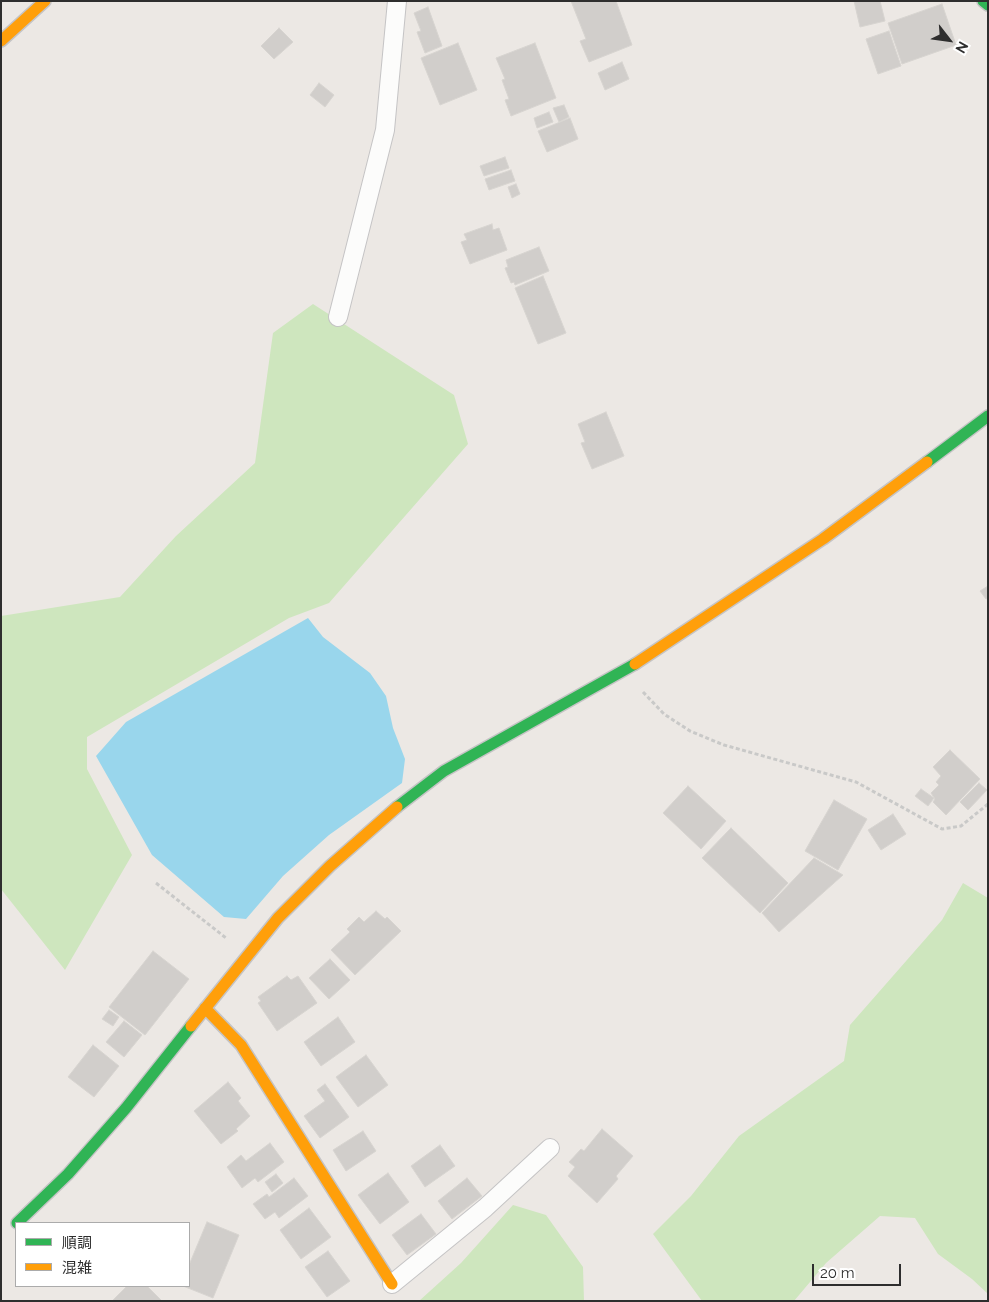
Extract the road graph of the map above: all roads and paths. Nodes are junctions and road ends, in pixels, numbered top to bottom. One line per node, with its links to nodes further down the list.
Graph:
1 (45, 1): 5 (street)
2 (397, 1): 6 (lane)
3 (983, 1): 4 (street)
4 (988, 5)
5 (1, 41)
6 (338, 317)
7 (988, 416): 8 (street)
8 (623, 672): 9 (path); 11 (street)
9 (988, 804)
10 (156, 883): 11 (path)
11 (248, 955): 12 (street)
12 (205, 1008): 14 (street); 17 (street)
13 (550, 1148): 17 (lane)
14 (19, 1222)
15 (15, 1226): 16 (street)
16 (6, 1233)
17 (392, 1284)

